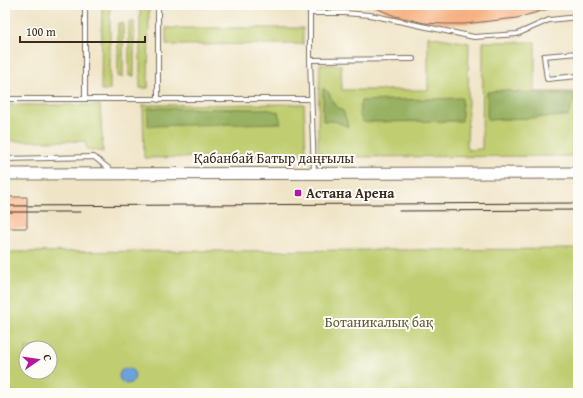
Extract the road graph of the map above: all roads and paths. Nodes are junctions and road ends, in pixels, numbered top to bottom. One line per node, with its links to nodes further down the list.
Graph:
1 (85, 5): 11 (lane)
2 (158, 5): 13 (lane)
3 (310, 5): 4 (lane)
4 (310, 13): 5 (lane); 8 (lane)
5 (578, 18)
6 (578, 53): 9 (lane)
7 (413, 59): 8 (lane)
8 (310, 60): 12 (lane)
9 (578, 76)
10 (5, 99): 11 (lane)
11 (85, 99): 13 (lane)
12 (311, 99): 13 (lane); 16 (lane)
13 (158, 100)
14 (5, 159): 20 (lane)
15 (578, 170): 17 (main road, Қабанбай Батыр даңғылы)
16 (314, 173): 17 (main road, Қабанбай Батыр даңғылы); 20 (main road, Қабанбай Батыр даңғылы)
17 (543, 173): 18 (main road, Қабанбай Батыр даңғылы)
18 (578, 173)
19 (5, 174): 20 (main road, Қабанбай Батыр даңғылы)
20 (116, 174)

